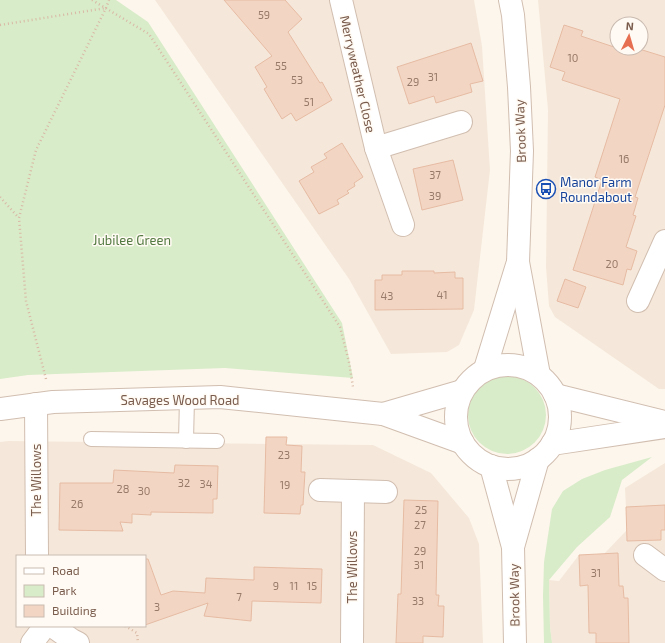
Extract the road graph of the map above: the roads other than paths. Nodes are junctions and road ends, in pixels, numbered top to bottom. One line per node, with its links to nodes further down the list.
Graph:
1 (341, 0): 4 (street, Merryweather Close)
2 (510, 0): 7 (street, Brook Way)
3 (462, 122): 4 (street, Merryweather Close)
4 (376, 148): 5 (street, Merryweather Close)
5 (403, 226)
6 (665, 241): 8 (street)
7 (518, 262): 9 (street, Brook Way); 10 (street, Brook Way)
8 (638, 301)
9 (485, 369): 10 (street); 11 (street)
10 (540, 375): 12 (street)
11 (462, 391): 16 (street, Savages Wood Road); 22 (street)
12 (555, 394): 17 (street); 23 (street)
13 (187, 398): 14 (street, Savages Wood Road); 16 (street, Savages Wood Road); 20 (lane)
14 (44, 403): 15 (street, Savages Wood Road); 29 (street, The Willows)
15 (0, 408)
16 (383, 414): 22 (street, Savages Wood Road)
17 (665, 422)
18 (665, 427): 23 (street)
19 (91, 439): 20 (lane)
20 (186, 441): 21 (lane)
21 (217, 441)
22 (463, 443): 24 (street)
23 (545, 452): 24 (street); 28 (street, Brook Way)
24 (491, 466): 28 (street, Brook Way)
25 (320, 490): 26 (street)
26 (353, 491): 27 (street); 36 (street, The Willows)
27 (386, 492)
28 (513, 547): 37 (street, Brook Way)
29 (37, 555)
30 (645, 555): 31 (street)
31 (665, 570)
32 (44, 627): 34 (street)
33 (53, 627): 35 (street)
34 (32, 643)
35 (78, 643)
36 (352, 643)
37 (515, 643)

